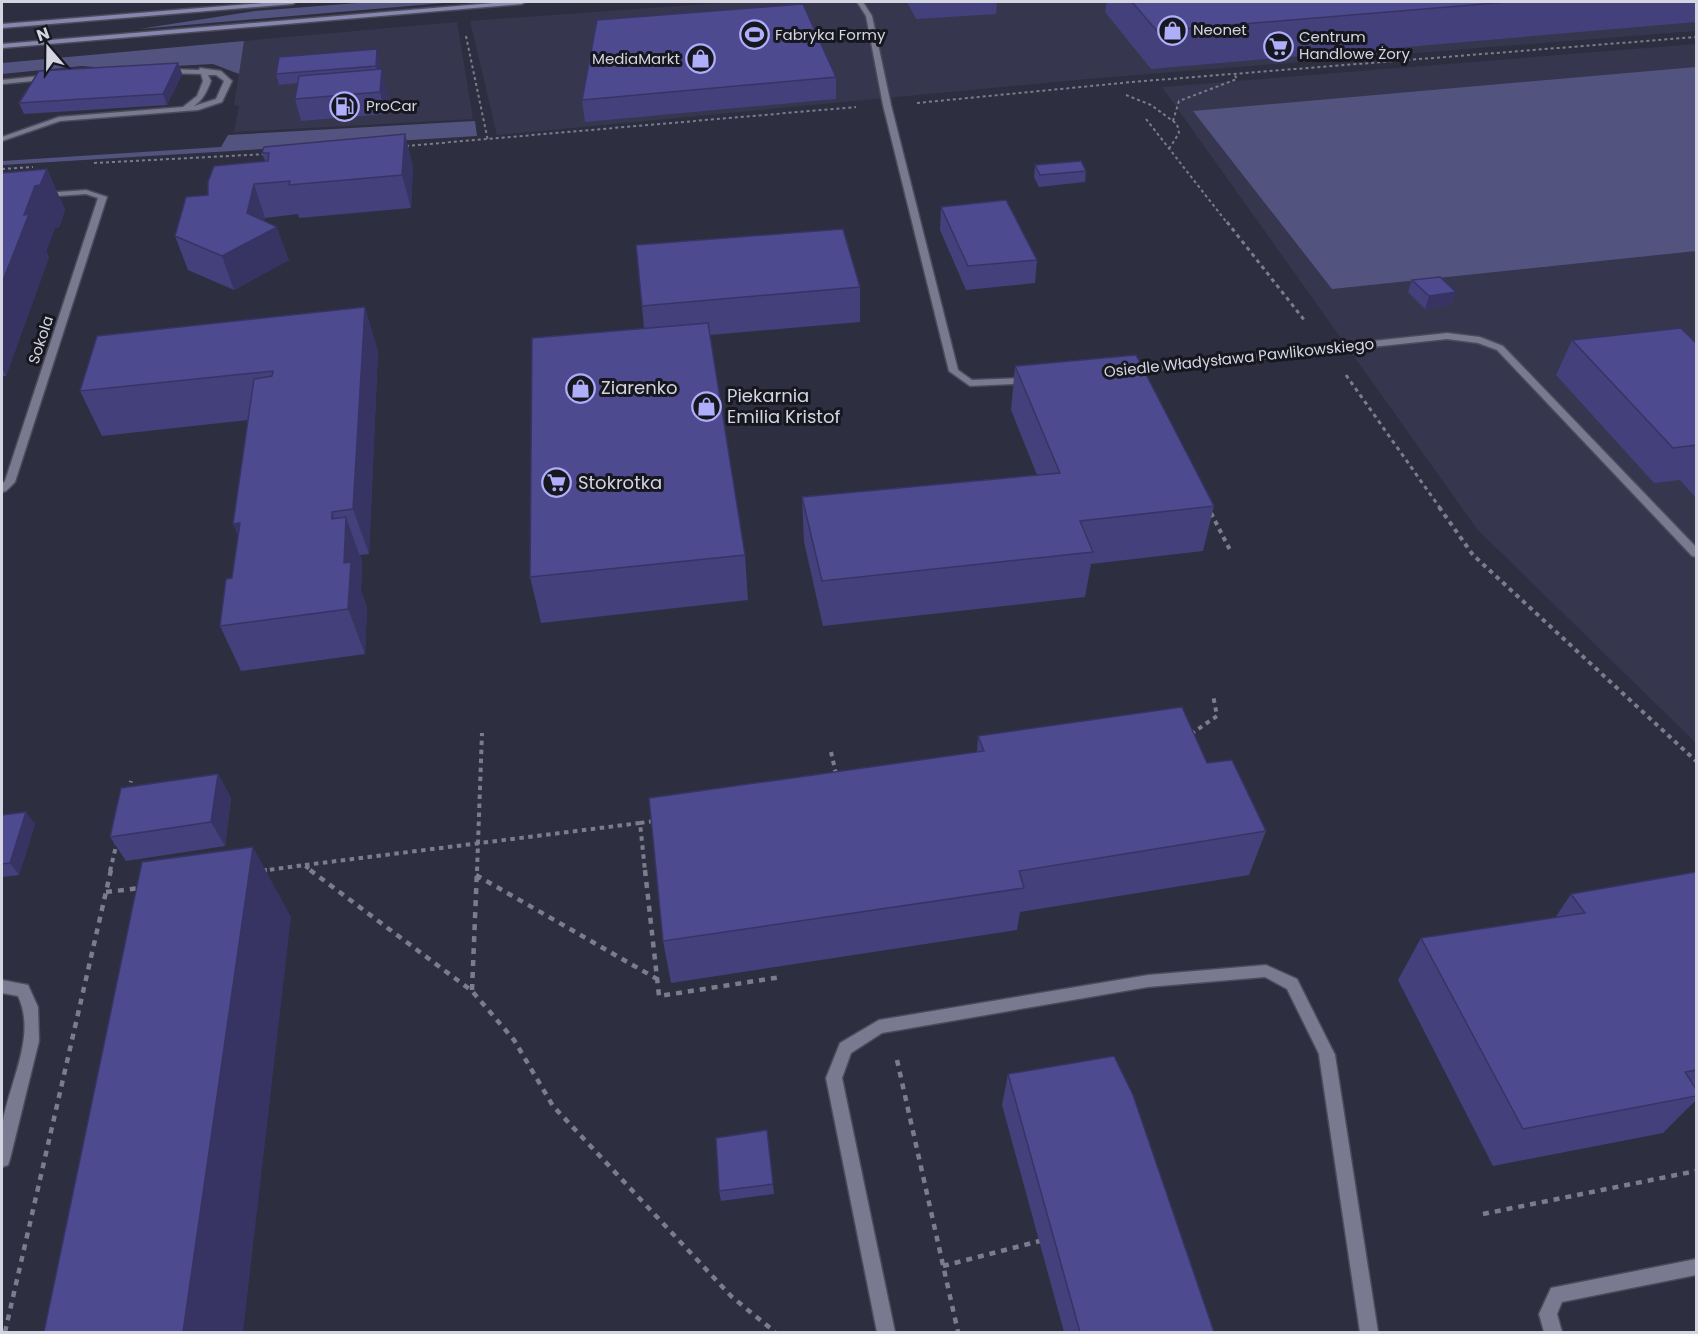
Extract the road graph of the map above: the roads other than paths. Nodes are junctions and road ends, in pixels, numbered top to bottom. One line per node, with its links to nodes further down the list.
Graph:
1 (293, 2): 6 (main road)
2 (522, 2): 7 (main road)
3 (860, 2): 5 (street)
4 (872, 2): 5 (street)
5 (869, 16): 16 (street)
6 (2, 26)
7 (2, 46)
8 (203, 70): 9 (street); 12 (street); 12 (street)
9 (162, 71)
10 (58, 77): 11 (street)
11 (2, 82)
12 (181, 111): 13 (street)
13 (2, 139)
14 (33, 195): 17 (street, Sokola)
15 (1113, 372): 18 (street, Osiedle Władysława Pawlikowskiego)
16 (1035, 380)
17 (2, 489)
18 (1696, 553)
19 (2, 987): 20 (street)
20 (2, 1159)
21 (1696, 1267): 24 (street)
22 (886, 1332): 23 (street)
23 (1368, 1332)
24 (1553, 1332)

